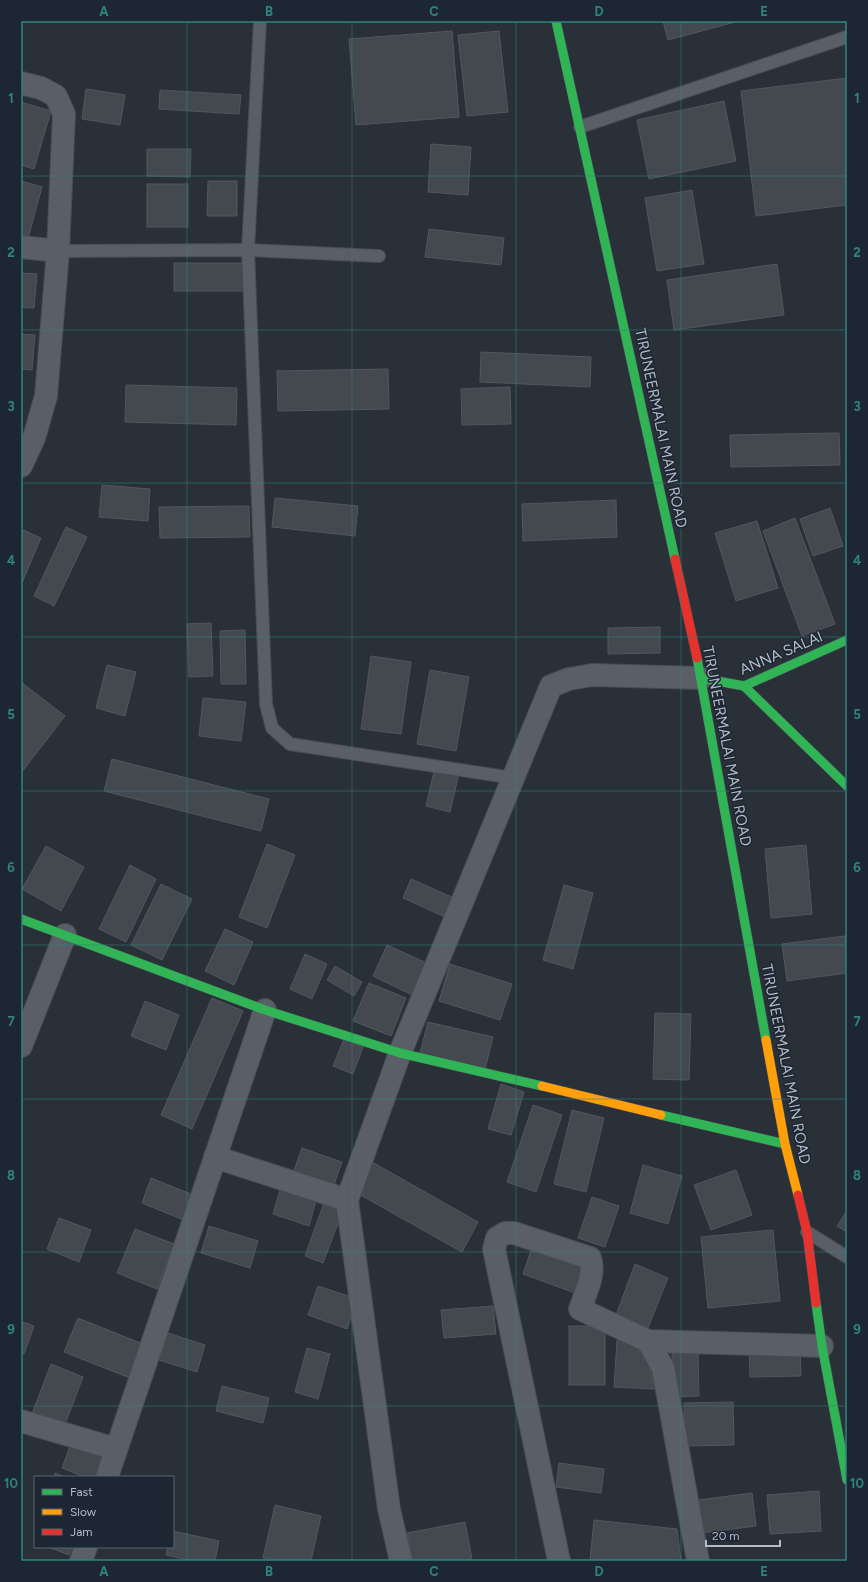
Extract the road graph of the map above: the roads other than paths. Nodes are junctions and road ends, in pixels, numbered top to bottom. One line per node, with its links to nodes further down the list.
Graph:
1 (260, 21): 7 (lane)
2 (556, 21): 5 (main road, TIRUNEERMALAI MAIN ROAD)
3 (847, 37): 5 (lane)
4 (21, 82): 8 (street)
5 (580, 127): 12 (main road, TIRUNEERMALAI MAIN ROAD)
6 (21, 246): 8 (street)
7 (248, 250): 8 (lane); 9 (lane); 14 (lane)
8 (58, 251): 10 (street)
9 (379, 256)
10 (21, 466)
11 (847, 640): 13 (main road, ANNA SALAI)
12 (702, 678): 13 (main road, ANNA SALAI); 14 (street); 21 (main road, TIRUNEERMALAI MAIN ROAD)
13 (744, 686): 15 (main road)
14 (513, 778): 20 (street)
15 (847, 786)
16 (21, 919): 17 (main road)
17 (65, 935): 18 (main road); 19 (street)
18 (265, 1010): 20 (main road); 22 (street)
19 (21, 1046)
20 (400, 1053): 21 (main road); 23 (street)
21 (785, 1144): 24 (main road, TIRUNEERMALAI MAIN ROAD)
22 (215, 1157): 23 (street); 29 (street)
23 (347, 1200): 34 (street)
24 (807, 1232): 25 (lane); 27 (main road, TIRUNEERMALAI MAIN ROAD)
25 (847, 1257)
26 (648, 1341): 27 (street); 35 (street); 36 (street)
27 (822, 1346): 31 (main road, TIRUNEERMALAI MAIN ROAD)
28 (21, 1421): 29 (street)
29 (116, 1449): 30 (street)
30 (107, 1476)
31 (847, 1480)
32 (86, 1548): 33 (street)
33 (81, 1561)
34 (401, 1561)
35 (559, 1561)
36 (698, 1561)

